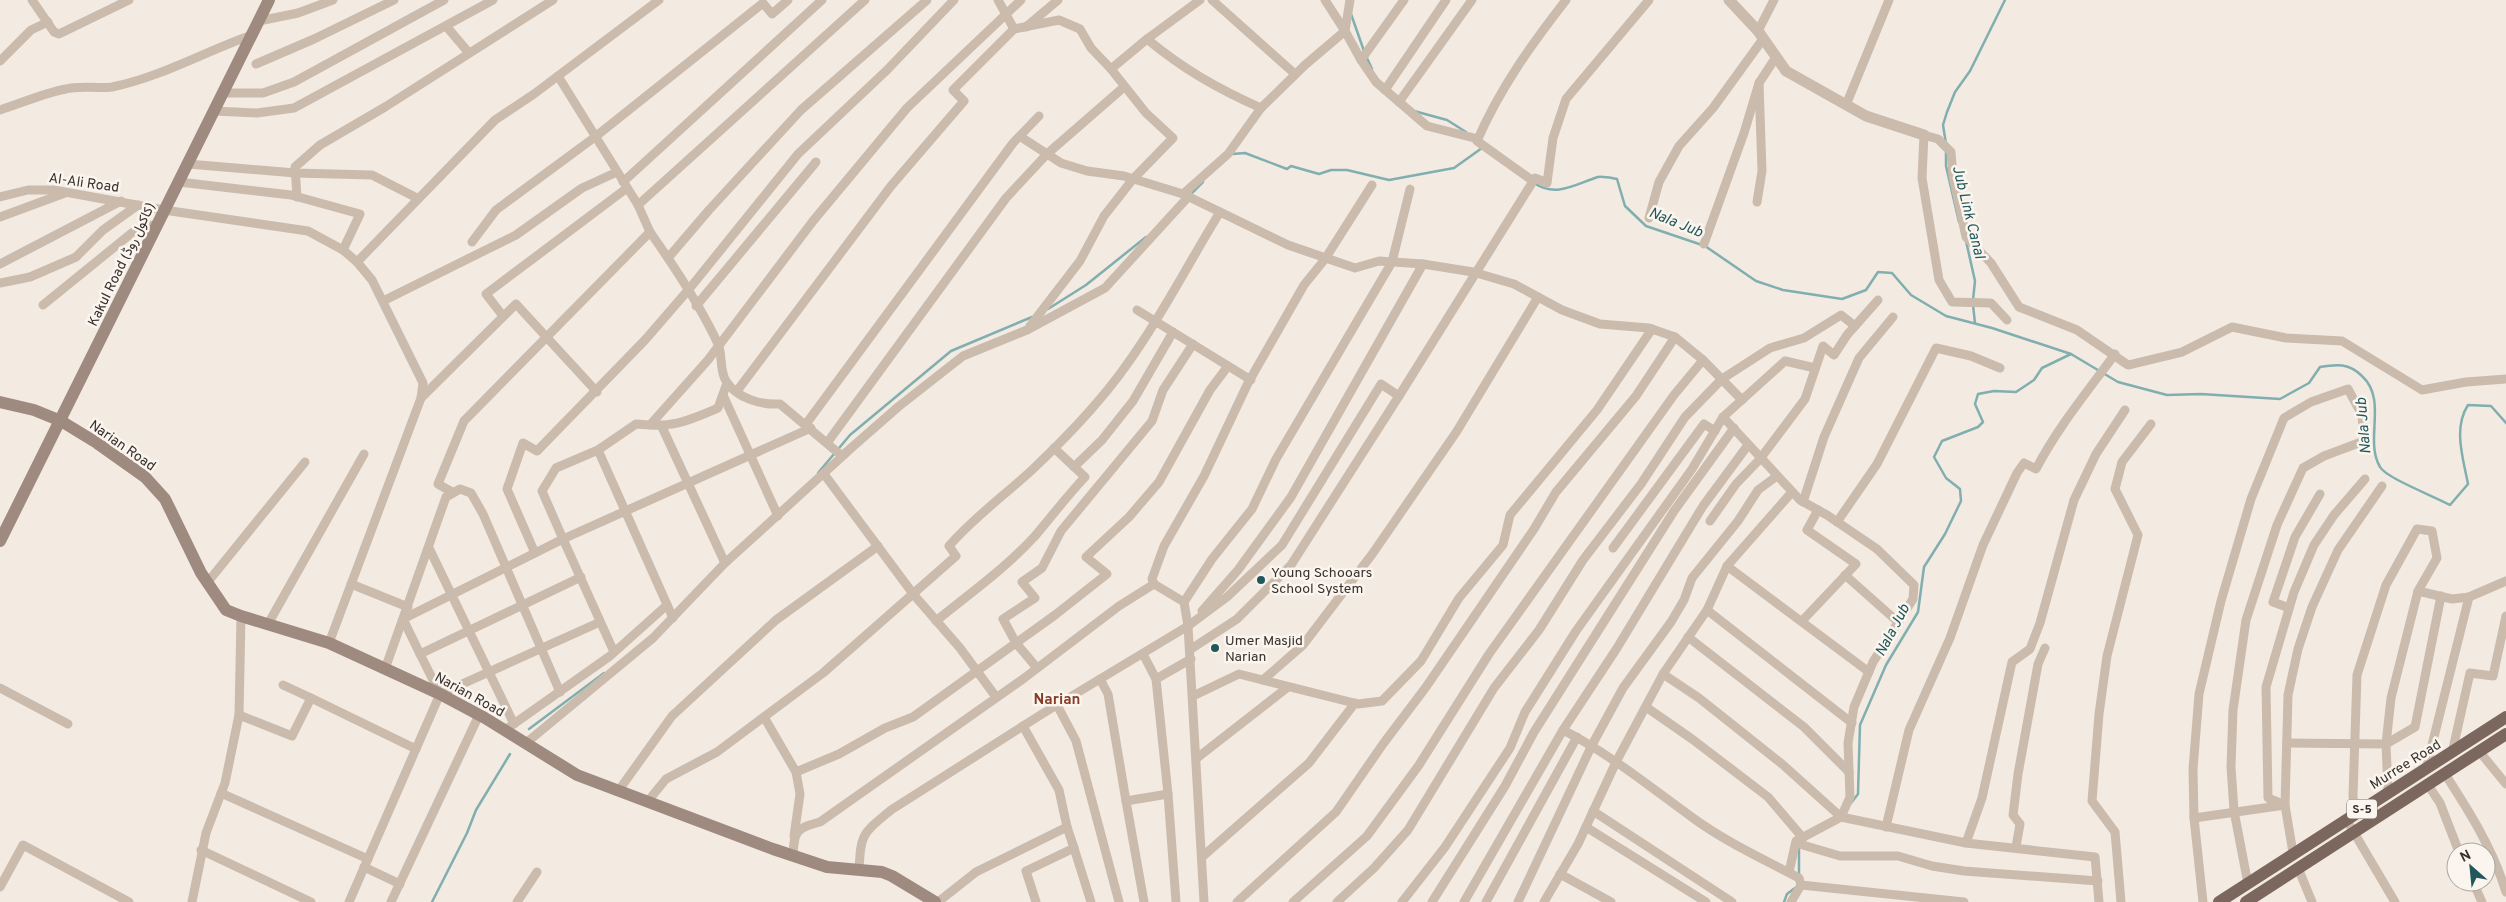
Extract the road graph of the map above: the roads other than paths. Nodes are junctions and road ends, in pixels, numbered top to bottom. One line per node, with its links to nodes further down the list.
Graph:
1 (32, 0): 33 (street)
2 (129, 0): 33 (street)
3 (270, 0): 32 (main road, Kakul Road (کاکول روڈ))
4 (333, 0): 32 (street)
5 (394, 0): 45 (street)
6 (444, 0): 52 (street)
7 (493, 0): 34 (street)
8 (553, 0): 41 (street)
9 (660, 0): 48 (street)
10 (788, 0): 60 (street)
11 (822, 0): 71 (street)
12 (865, 0): 82 (street)
13 (927, 0): 92 (street)
14 (954, 0): 100 (street)
15 (998, 0): 31 (street)
16 (1021, 0): 31 (street)
17 (1058, 0): 35 (street)
18 (1200, 0): 40 (street)
19 (1212, 0): 47 (street)
20 (1325, 0): 37 (street)
21 (1350, 0): 37 (street)
22 (1404, 0): 43 (street)
23 (1446, 0): 51 (street)
24 (1472, 0): 53 (street)
25 (1566, 0): 62 (street)
26 (1649, 0): 69 (street)
27 (1729, 0): 39 (street)
28 (1774, 0): 39 (street)
29 (1877, 0): 30 (street)
30 (1888, 2): 54 (street)
31 (1006, 12): 36 (street); 118 (street)
32 (259, 21): 38 (main road, Kakul Road (کاکول روڈ))
33 (48, 22): 44 (street)
34 (446, 26): 41 (street); 57 (street)
35 (1026, 27): 36 (street); 46 (street)
36 (1014, 29): 128 (street)
37 (1345, 31): 43 (street); 47 (street)
38 (252, 35): 52 (main road, Kakul Road (کاکول روڈ)); 56 (street)
39 (1761, 35): 42 (street); 86 (street)
40 (1147, 39): 46 (street); 55 (street)
41 (470, 53): 67 (street)
42 (1776, 57): 49 (street); 54 (street)
43 (1361, 60): 51 (street)
44 (0, 61)
45 (256, 64)
46 (1111, 69): 50 (street)
47 (1295, 74): 55 (street)
48 (558, 76): 60 (street); 78 (street)
49 (1759, 83): 80 (street); 90 (street)
50 (1124, 87): 63 (street); 68 (street)
51 (1385, 90): 53 (street)
52 (223, 93): 57 (main road, Kakul Road (کاکول روڈ))
53 (1399, 102): 62 (street)
54 (1846, 105): 59 (street)
55 (1261, 108): 75 (street)
56 (0, 110)
57 (214, 111): 65 (main road, Kakul Road (کاکول روڈ))
58 (1039, 116): 61 (street)
59 (1924, 135): 109 (street); 119 (street)
60 (595, 137): 66 (street); 89 (street)
61 (1021, 137): 63 (street); 140 (street)
62 (1478, 139): 69 (street)
63 (1047, 154): 68 (street); 144 (street)
64 (816, 162): 105 (street)
65 (188, 164): 67 (street); 70 (main road, Kakul Road (کاکول روڈ))
66 (617, 172): 71 (street); 103 (street)
67 (295, 173): 77 (street); 78 (street)
68 (1132, 179): 75 (street); 113 (street)
69 (1533, 181): 98 (street)
70 (179, 182): 77 (street); 83 (main road, Kakul Road (کاکول روڈ))
71 (625, 185): 82 (street); 107 (street)
72 (1372, 185): 93 (street)
73 (1410, 190): 95 (street)
74 (68, 192): 76 (street, Al-Ali Road); 79 (street, Al-Ali Road); 85 (street)
75 (1186, 195): 84 (street); 113 (street)
76 (0, 197)
77 (297, 197): 91 (street)
78 (417, 198): 94 (street)
79 (121, 201): 81 (street, Al-Ali Road); 96 (street)
80 (1757, 202)
81 (138, 205): 83 (street, Al-Ali Road); 99 (street)
82 (638, 205): 88 (street)
83 (164, 210): 87 (main road, Kakul Road (کاکول روڈ)); 91 (street, Al-Ali Road)
84 (1220, 212): 93 (street); 110 (street)
85 (0, 217)
86 (1649, 218)
87 (157, 225): 104 (street); 137 (main road, Kakul Road (کاکول روڈ))
88 (650, 232): 92 (street); 115 (street)
89 (472, 242)
90 (1704, 244)
91 (343, 250): 94 (street, Al-Ali Road)
92 (668, 258): 100 (street)
93 (1324, 259): 95 (street); 126 (street)
94 (358, 262): 103 (street, Al-Ali Road)
95 (1392, 262): 97 (street); 188 (street)
96 (0, 264)
97 (1423, 264): 98 (street); 203 (street)
98 (1476, 273): 101 (street); 131 (street)
99 (0, 283)
100 (688, 291): 105 (street); 129 (street)
101 (1538, 297): 112 (street); 223 (street)
102 (1878, 300): 111 (street)
103 (383, 301): 132 (street, Al-Ali Road)
104 (43, 305)
105 (696, 306): 118 (street)
106 (1137, 310): 110 (street)
107 (504, 316): 115 (street); 132 (street)
108 (1893, 317): 162 (street)
109 (2007, 320)
110 (1155, 321): 114 (street); 146 (street)
111 (1855, 326): 122 (street); 124 (street)
112 (1652, 329): 116 (street); 232 (street)
113 (1027, 330): 148 (street)
114 (1173, 332): 117 (street); 153 (street)
115 (546, 337): 129 (street); 159 (street)
116 (1675, 337): 120 (street); 314 (street)
117 (1193, 344): 121 (street); 207 (street)
118 (719, 346): 127 (street); 139 (street)
119 (2115, 354): 125 (street); 276 (street)
120 (1703, 360): 124 (street); 315 (street)
121 (1228, 366): 126 (street); 207 (street)
122 (1815, 368): 133 (street); 151 (street)
123 (2000, 368): 167 (street)
124 (1722, 379): 133 (street); 316 (street)
125 (2506, 379)
126 (1250, 380): 182 (street)
127 (727, 383): 128 (street); 130 (street)
128 (736, 391): 140 (street)
129 (597, 392): 173 (street)
130 (724, 395): 141 (street); 150 (street)
131 (1399, 396): 203 (street); 210 (street)
132 (421, 398): 181 (street)
133 (1742, 400): 136 (street)
134 (0, 402): 137 (main road, Narian Road)
135 (2125, 410): 281 (street)
136 (1723, 418): 142 (street); 143 (street)
137 (61, 421): 169 (main road, Kakul Road (کاکول روڈ)); 180 (main road, Narian Road)
138 (2151, 424): 329 (street)
139 (650, 426): 141 (street); 147 (street)
140 (808, 426): 144 (street); 150 (street)
141 (662, 427): 157 (street)
142 (1734, 428): 145 (street); 318 (street)
143 (1715, 431): 172 (street); 317 (street)
144 (828, 443): 148 (street)
145 (1748, 445): 151 (street); 243 (street)
146 (1054, 448): 153 (street); 185 (street)
147 (598, 450): 164 (street); 168 (street)
148 (846, 453): 154 (street)
149 (364, 454): 202 (street)
150 (752, 457): 157 (street); 165 (street)
151 (1760, 459): 155 (street); 166 (street)
152 (305, 462): 180 (street)
153 (1074, 467): 198 (street)
154 (824, 474): 165 (street); 170 (street)
155 (1777, 476): 160 (street); 249 (street)
156 (2365, 479): 192 (street)
157 (689, 484): 164 (street); 174 (street)
158 (2382, 486): 246 (street)
159 (452, 492): 171 (street); 176 (street)
160 (1792, 492): 162 (street); 175 (street)
161 (2320, 494): 192 (street)
162 (1803, 502): 163 (street)
163 (1818, 510): 167 (street); 177 (street)
164 (625, 512): 168 (street); 190 (street)
165 (778, 516): 174 (street)
166 (1710, 521)
167 (1837, 522): 201 (street)
168 (563, 539): 173 (street); 178 (street)
169 (0, 541)
170 (878, 546): 185 (street); 262 (street)
171 (429, 548): 184 (street); 191 (street)
172 (1613, 548)
173 (535, 553): 176 (street)
174 (725, 563): 196 (street)
175 (1727, 566): 193 (street); 199 (street)
176 (506, 568): 184 (street); 189 (street)
177 (1845, 575): 199 (street); 201 (street)
178 (581, 577): 189 (street); 200 (street)
179 (2506, 581): 187 (street)
180 (207, 583): 194 (main road, Narian Road)
181 (351, 584): 191 (street); 206 (street)
182 (1154, 584): 188 (street); 216 (street)
183 (2418, 590): 186 (street); 248 (street); 250 (street)
184 (451, 595): 197 (street); 204 (street)
185 (914, 595): 198 (street); 237 (street)
186 (2441, 596): 187 (street); 248 (street)
187 (2469, 597): 256 (street)
188 (1184, 602): 203 (street)
189 (522, 604): 204 (street); 209 (street)
190 (667, 605): 196 (street); 211 (street)
191 (408, 607): 197 (street)
192 (2289, 608): 268 (street)
193 (1707, 610): 205 (street); 239 (street)
194 (241, 616): 202 (main road, Narian Road); 236 (street)
195 (2506, 616): 253 (street)
196 (673, 618): 247 (street)
197 (403, 619): 212 (street); 215 (street)
198 (936, 621): 217 (street)
199 (1802, 621): 219 (street)
200 (600, 622): 209 (street); 211 (street)
201 (1898, 622): 219 (street)
202 (268, 624): 206 (main road, Narian Road)
203 (1188, 626): 210 (street); 213 (street)
204 (468, 630): 212 (street); 218 (street)
205 (1688, 637): 220 (street); 258 (street)
206 (329, 643): 215 (main road, Narian Road)
207 (1016, 643): 216 (street); 217 (street)
208 (2045, 648): 282 (street)
209 (541, 649): 218 (street); 227 (street)
210 (1191, 649): 214 (street)
211 (614, 652): 227 (street)
212 (420, 654): 228 (street)
213 (1143, 654): 221 (street); 222 (street)
214 (1191, 659): 222 (street); 229 (street)
215 (385, 668): 228 (main road, Narian Road)
216 (1037, 668): 230 (street)
217 (977, 671): 230 (street); 257 (street)
218 (490, 672): 228 (street); 242 (street)
219 (1869, 672): 239 (street)
220 (1663, 674): 234 (street); 272 (street)
221 (1100, 679): 233 (street); 267 (street)
222 (1156, 679): 265 (street)
223 (1263, 680): 225 (street); 229 (street)
224 (283, 685): 231 (street)
225 (1288, 687): 232 (street); 254 (street)
226 (0, 688): 240 (street)
227 (560, 692): 242 (street)
228 (440, 694): 235 (main road, Narian Road); 251 (street)
229 (1193, 696): 254 (street)
230 (996, 697): 278 (street)
231 (311, 698): 236 (street); 251 (street)
232 (1355, 703): 287 (street)
233 (1057, 705): 241 (street); 310 (street)
234 (1646, 707): 255 (street); 279 (street)
235 (479, 715): 242 (main road, Narian Road); 295 (street)
236 (239, 716): 264 (street)
237 (764, 717): 257 (street); 266 (street)
238 (2506, 717): 253 (main road, Murree Road / S-5)
239 (1852, 723): 258 (street)
240 (68, 724)
241 (1023, 726): 274 (street); 290 (street)
242 (509, 727): 247 (main road, Narian Road)
243 (1564, 730): 245 (street); 319 (street)
244 (2506, 734): 252 (main road, Murree Road / S-5)
245 (1578, 737): 249 (street); 320 (street)
246 (2287, 742): 250 (street); 268 (street)
247 (526, 743): 262 (main road, Narian Road)
248 (2386, 744): 250 (street); 263 (street)
249 (1592, 745): 255 (street); 321 (street)
250 (2355, 745): 271 (street)
251 (416, 749): 288 (street)
252 (2479, 751): 259 (main road, Murree Road / S-5); 260 (street)
253 (2452, 753): 256 (main road, Murree Road / S-5)
254 (1196, 758): 287 (street)
255 (1616, 762): 269 (street); 292 (street)
256 (2426, 769): 263 (main road, Murree Road / S-5)
257 (796, 772): 278 (street)
258 (1849, 772): 272 (street)
259 (2445, 774): 261 (main road, Murree Road / S-5); 299 (street)
260 (2506, 784)
261 (2428, 785): 277 (main road, Murree Road / S-5); 280 (street)
262 (619, 790): 266 (main road, Narian Road)
263 (2388, 792): 271 (main road, Murree Road / S-5)
264 (221, 793): 284 (street); 288 (street)
265 (1168, 794): 267 (street); 312 (street)
266 (648, 801): 286 (main road, Narian Road)
267 (1126, 801): 311 (street)
268 (2285, 806): 270 (street); 285 (street)
269 (1593, 811): 275 (street); 325 (street)
270 (2234, 811): 273 (street); 273 (street); 296 (street)
271 (2350, 816): 277 (street); 285 (main road, Murree Road / S-5)
272 (1840, 817): 276 (street); 279 (street)
273 (2194, 818): 330 (street)
274 (1068, 827): 283 (street); 307 (street)
275 (1586, 827): 293 (street); 324 (street)
276 (1886, 827): 281 (street)
277 (2354, 833): 289 (main road, Murree Road / S-5); 333 (street)
278 (794, 836): 286 (street)
279 (1799, 841): 292 (street); 294 (street)
280 (2455, 842)
281 (1966, 843): 282 (street)
282 (2016, 847): 294 (street)
283 (1074, 848): 308 (street); 309 (street)
284 (202, 850): 302 (street); 303 (street)
285 (2293, 853): 296 (main road, Murree Road / S-5)
286 (793, 856): 290 (main road, Narian Road)
287 (1202, 857): 313 (street)
288 (366, 863): 295 (street); 304 (street)
289 (2298, 868): 300 (main road, Murree Road / S-5); 332 (street)
290 (859, 870): 307 (main road, Narian Road)
291 (537, 872): 306 (street)
292 (1789, 872): 297 (street)
293 (1560, 874): 322 (street); 323 (street)
294 (2098, 882): 328 (street)
295 (400, 884): 305 (street)
296 (2248, 884): 331 (main road, Murree Road / S-5)
297 (1801, 885): 326 (street); 327 (street)
298 (0, 887): 301 (street)
299 (2506, 892)
300 (2251, 901)
301 (129, 902)
302 (192, 902)
303 (311, 902)
304 (349, 902)
305 (391, 902)
306 (517, 902)
307 (936, 902)
308 (1036, 902)
309 (1091, 902)
310 (1119, 902)
311 (1144, 902)
312 (1176, 902)
313 (1204, 902)
314 (1237, 902)
315 (1293, 902)
316 (1338, 902)
317 (1402, 902)
318 (1432, 902)
319 (1464, 902)
320 (1486, 902)
321 (1518, 902)
322 (1544, 902)
323 (1611, 902)
324 (1706, 902)
325 (1732, 902)
326 (1791, 902)
327 (1964, 902)
328 (2099, 902)
329 (2121, 902)
330 (2203, 902)
331 (2219, 902)
332 (2312, 902)
333 (2395, 902)

